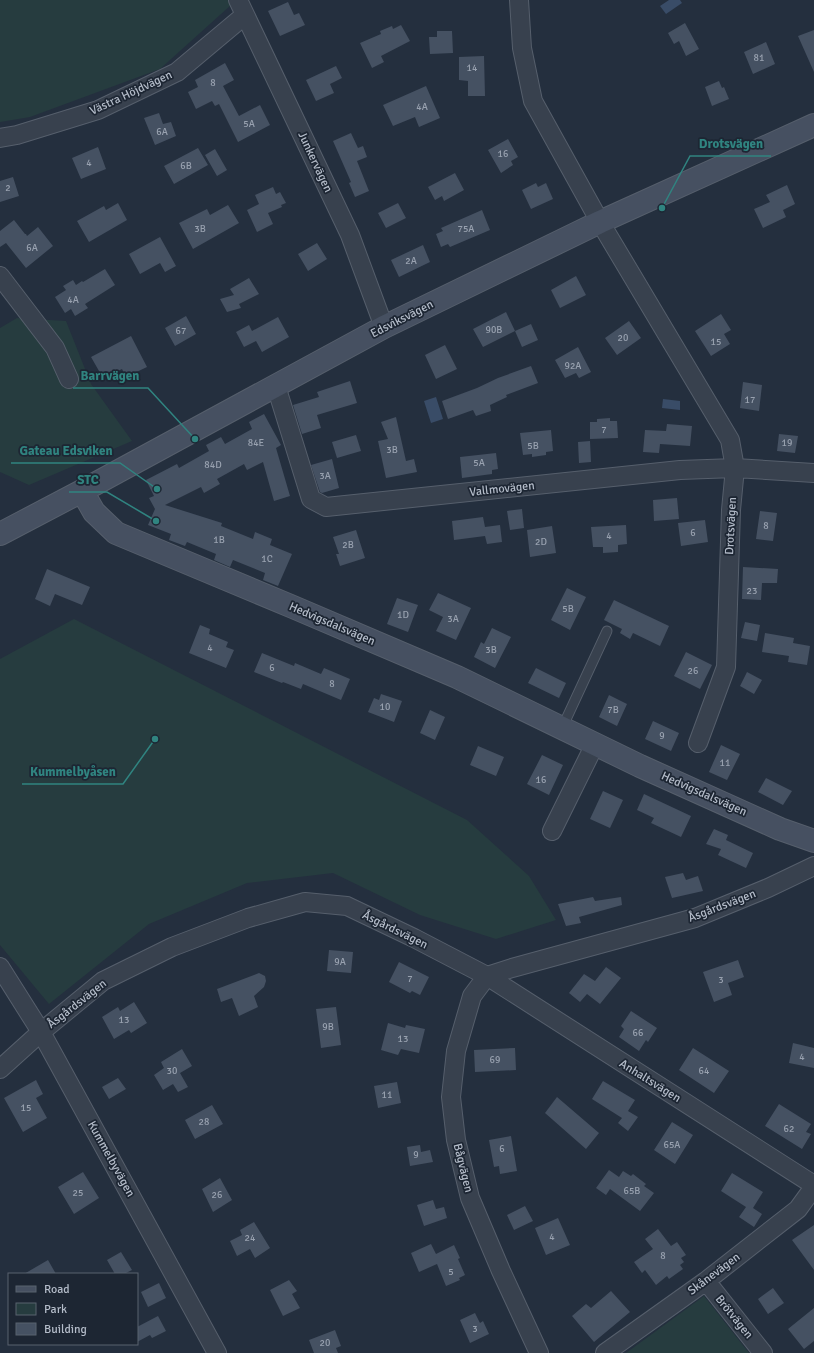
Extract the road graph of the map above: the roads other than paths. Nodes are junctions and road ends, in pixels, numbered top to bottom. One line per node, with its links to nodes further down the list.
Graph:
1 (519, 0): 5 (street, Drotsvägen)
2 (242, 8): 4 (street, Västra Höjdvägen); 7 (street, Junkervägen)
3 (814, 124): 5 (street, Edsviksvägen)
4 (0, 138)
5 (600, 222): 7 (street, Edsviksvägen); 10 (street, Drotsvägen)
6 (0, 276): 8 (street)
7 (384, 328): 9 (street, Edsviksvägen)
8 (69, 379)
9 (276, 386): 10 (street, Vallmovägen); 12 (street, Edsviksvägen)
10 (735, 468): 11 (street, Vallmovägen); 16 (street, Drotsvägen)
11 (814, 473)
12 (82, 491): 13 (street, Edsviksvägen); 15 (street, Hedvigsdalsvägen)
13 (0, 534)
14 (608, 631): 15 (lane)
15 (562, 728): 17 (street, Hedvigsdalsvägen)
16 (698, 743)
17 (595, 744): 18 (street); 19 (street, Hedvigsdalsvägen)
18 (552, 832)
19 (814, 841)
20 (814, 866): 22 (street, Åsgårdsvägen)
21 (0, 967): 23 (street, Kummelbyvägen)
22 (486, 976): 23 (street, Åsgårdsvägen); 25 (street, Anhaltsvägen); 28 (street, Bågvägen)
23 (41, 1032): 24 (street, Åsgårdsvägen); 27 (street, Kummelbyvägen)
24 (0, 1069)
25 (814, 1186): 26 (street, Skånevägen)
26 (706, 1282): 29 (street, Skånevägen); 30 (street, Brötvägen)
27 (217, 1353)
28 (539, 1353)
29 (605, 1353)
30 (763, 1353)

